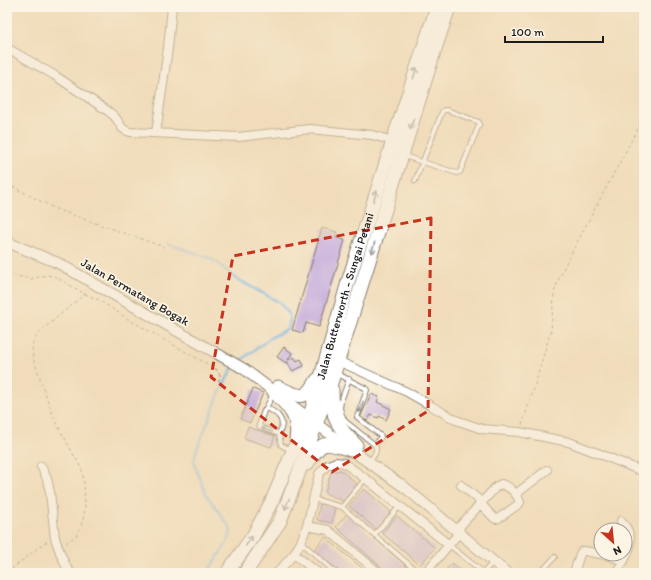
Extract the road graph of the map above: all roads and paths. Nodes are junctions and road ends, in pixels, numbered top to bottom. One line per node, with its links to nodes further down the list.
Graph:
1 (172, 7): 6 (street)
2 (437, 7): 7 (highway, Jalan Butterworth - Sungai Petani, one-way to 2)
3 (449, 7): 8 (highway, Jalan Butterworth - Sungai Petani, one-way to 8)
4 (7, 48): 6 (street)
5 (644, 118): 23 (path)
6 (156, 133): 7 (street)
7 (389, 140): 17 (highway, Jalan Butterworth - Sungai Petani, one-way to 7)
8 (406, 157): 9 (lane); 17 (highway, Jalan Butterworth - Sungai Petani, one-way to 17)
9 (420, 161): 9 (lane); 10 (lane)
10 (415, 181)
11 (7, 184): 13 (path)
12 (7, 242): 15 (street, Jalan Permatang Bogak)
13 (164, 247)
14 (7, 274): 16 (path)
15 (92, 282): 16 (path); 20 (street, Jalan Permatang Bogak)
16 (85, 294): 19 (path); 44 (path)
17 (332, 370): 18 (lane); 20 (highway); 22 (highway, Jalan Butterworth - Sungai Petani); 23 (street); 26 (highway)
18 (349, 379): 25 (lane); 25 (lane, one-way to 25)
19 (218, 384)
20 (276, 390): 21 (lane); 22 (street, Jalan Permatang Bogak); 27 (highway)
21 (266, 408): 24 (lane); 24 (lane, one-way to 21)
22 (314, 418): 26 (street, Jalan Permatang Bogak); 27 (highway, Jalan Butterworth - Sungai Petani); 33 (highway, Jalan Butterworth - Sungai Petani)
23 (519, 432): 31 (street)
24 (279, 433): 27 (lane)
25 (375, 445): 28 (lane)
26 (354, 448): 28 (street); 33 (highway); 35 (street)
27 (293, 451): 54 (highway, Jalan Butterworth - Sungai Petani, one-way to 27)
28 (372, 458): 35 (street)
29 (41, 466): 44 (street)
30 (547, 470): 36 (street)
31 (644, 472)
32 (366, 478): 37 (street); 39 (street); 40 (lane)
33 (296, 480): 55 (highway, Jalan Butterworth - Sungai Petani, one-way to 55)
34 (461, 485): 38 (street)
35 (407, 489): 42 (street)
36 (516, 494): 38 (street); 38 (street)
37 (313, 499): 40 (lane); 41 (street)
38 (481, 504): 42 (street)
39 (400, 506): 43 (lane); 46 (street)
40 (342, 507): 43 (lane)
41 (307, 526): 45 (street); 59 (street)
42 (458, 532): 46 (street); 50 (street)
43 (375, 534): 60 (lane)
44 (56, 542): 52 (path); 53 (street)
45 (301, 542): 48 (street); 58 (lane)
46 (449, 545): 61 (street); 62 (lane)
47 (593, 553): 65 (street)
48 (294, 554): 56 (street); 57 (street)
49 (555, 557): 64 (lane)
50 (493, 562): 62 (lane); 63 (street)
51 (623, 562): 66 (street)
52 (7, 573)
53 (71, 573)
54 (227, 573)
55 (245, 573)
56 (277, 573)
57 (318, 573)
58 (336, 573)
59 (379, 573)
60 (419, 573)
61 (425, 573)
62 (484, 573)
63 (507, 573)
64 (540, 573)
65 (574, 573)
66 (616, 573)

